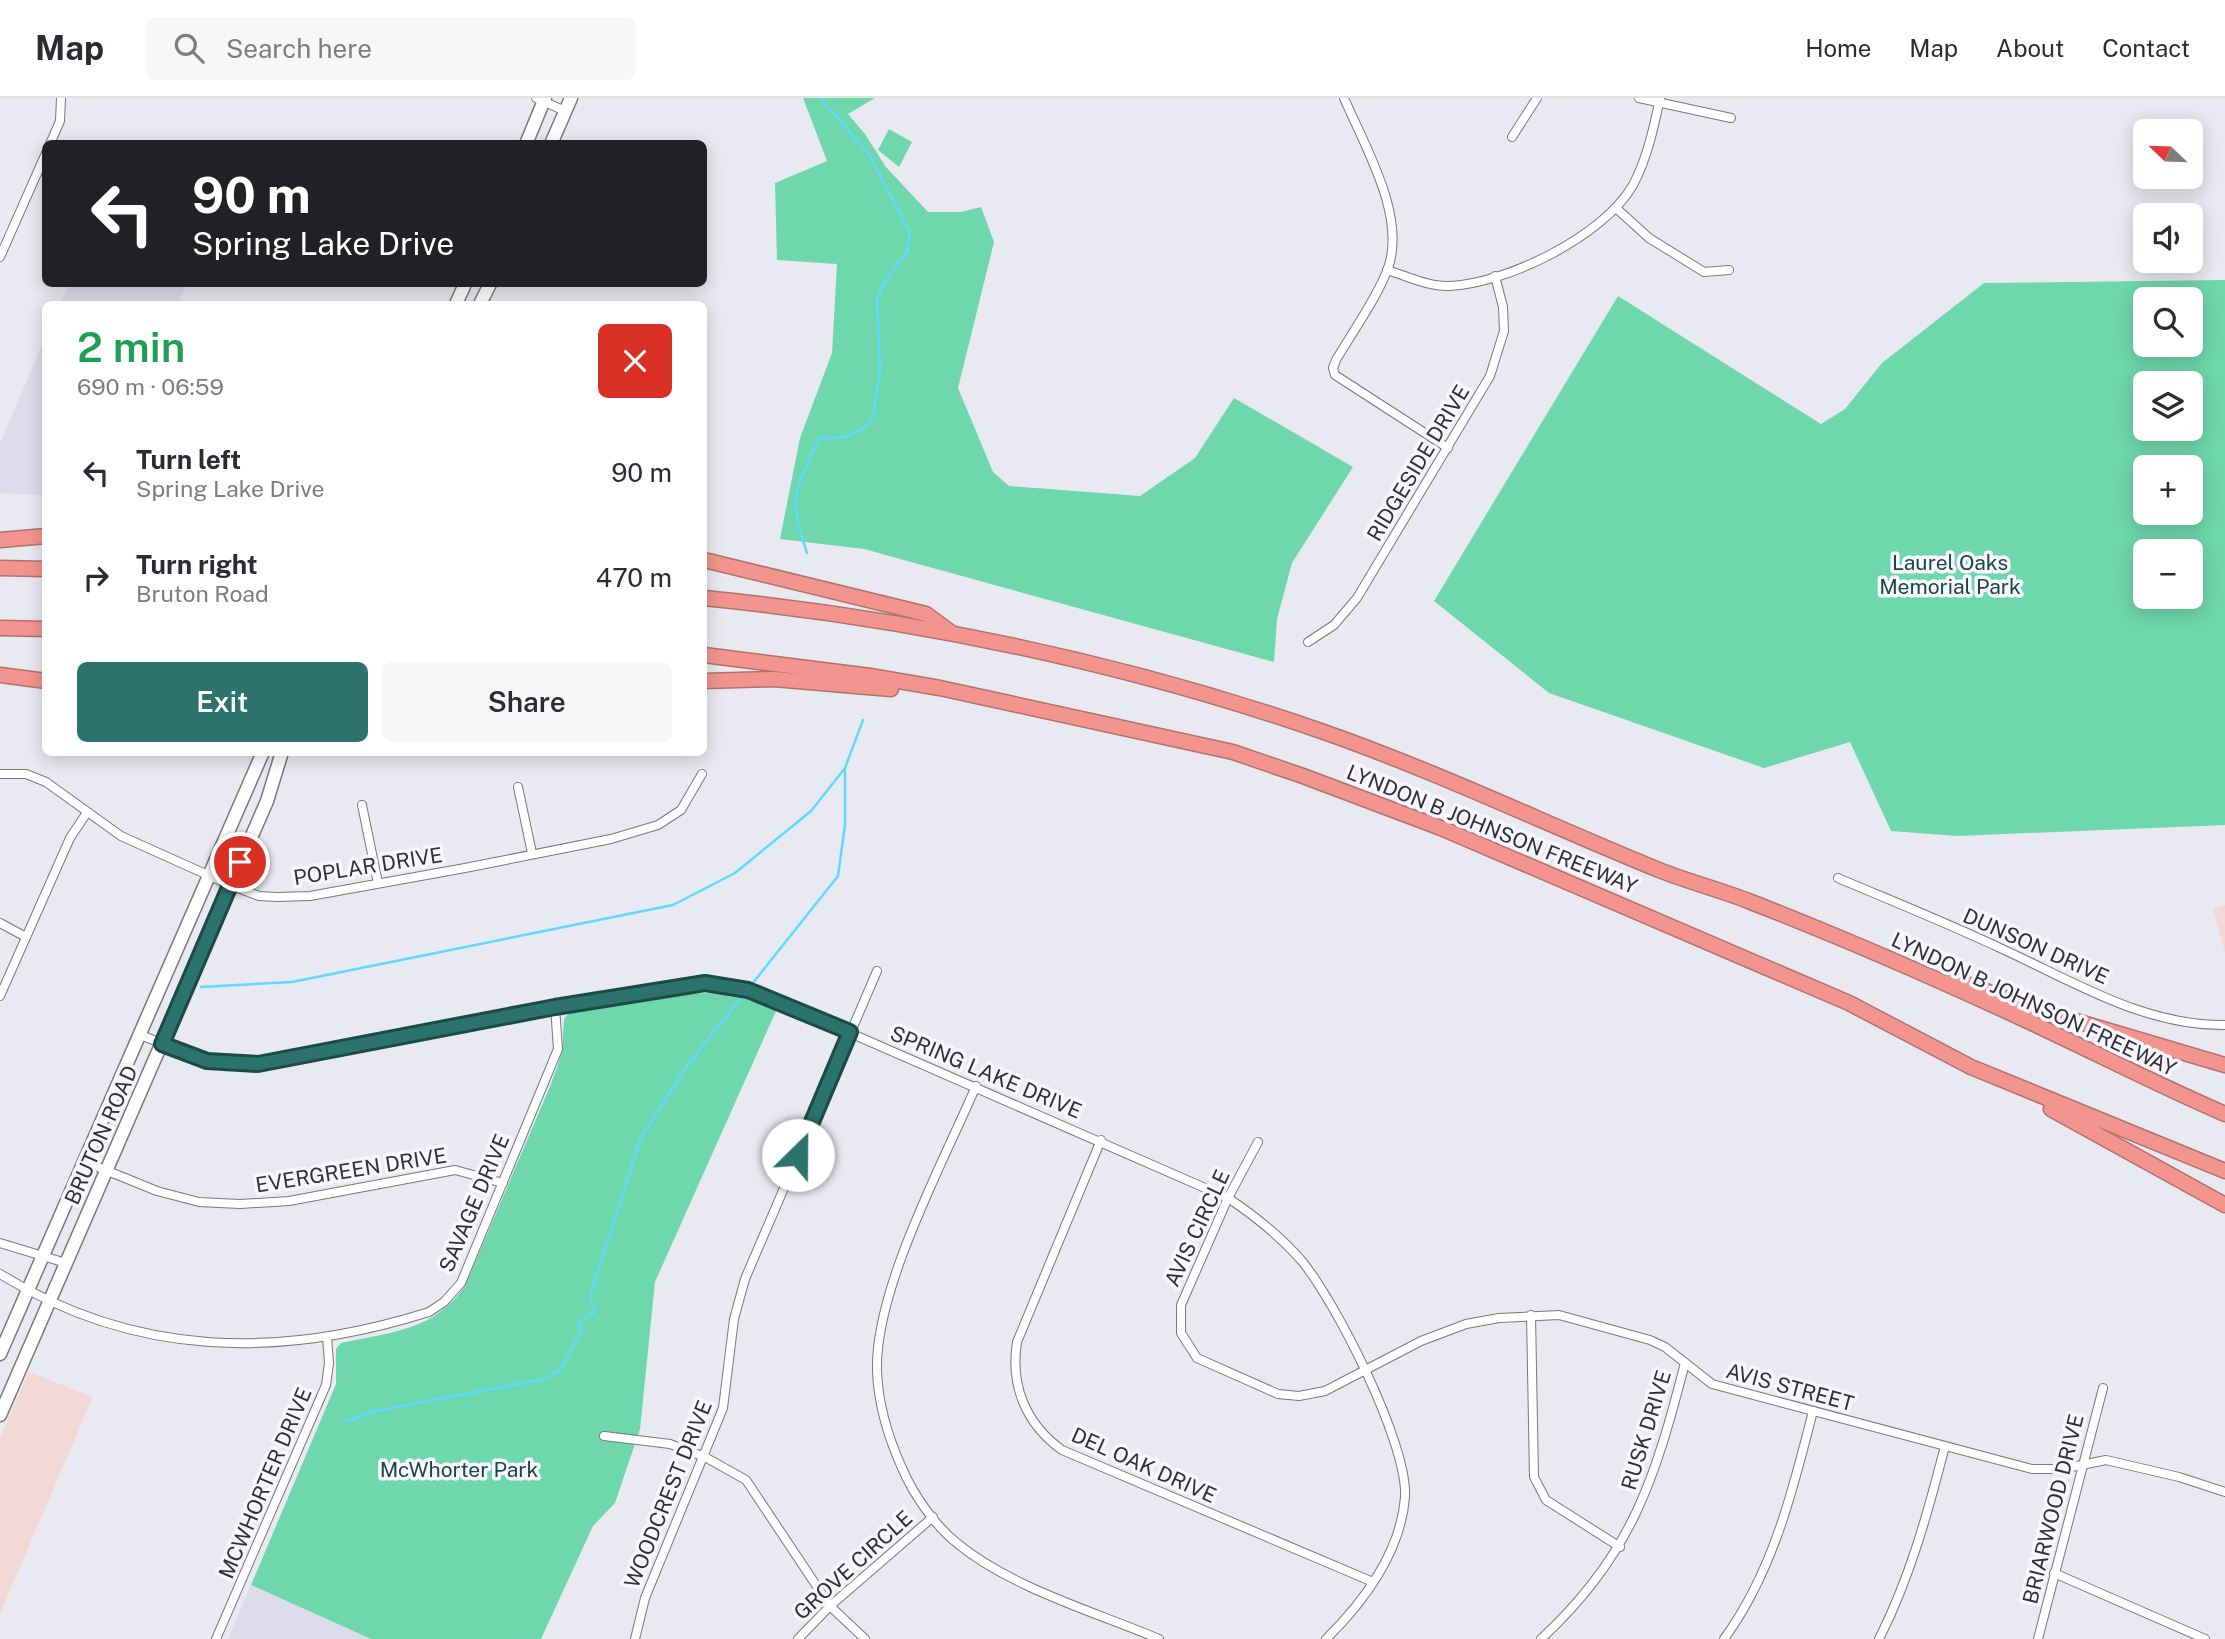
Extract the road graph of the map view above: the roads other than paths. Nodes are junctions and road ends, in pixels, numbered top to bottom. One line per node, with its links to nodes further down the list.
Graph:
1 (61, 98): 11 (street)
2 (571, 98): 8 (main road)
3 (1537, 98): 10 (street)
4 (1639, 98): 7 (street)
5 (542, 99): 8 (street); 12 (main road)
6 (1347, 99): 17 (street)
7 (1659, 100): 9 (street); 15 (street)
8 (565, 111): 13 (main road)
9 (1731, 118)
10 (1512, 137)
11 (52, 140)
12 (527, 140)
13 (553, 140)
14 (42, 162): 16 (street)
15 (1616, 208): 18 (street); 19 (street)
16 (0, 257)
17 (1387, 270): 19 (street); 20 (street)
18 (1728, 270)
19 (1495, 276): 20 (street, RIDGESIDE DRIVE)
20 (1448, 448): 30 (street, RIDGESIDE DRIVE)
21 (42, 536): 22 (highway)
22 (0, 540)
23 (707, 561): 29 (highway)
24 (0, 568): 25 (highway)
25 (42, 569)
26 (707, 598): 29 (highway, LYNDON B JOHNSON FREEWAY)
27 (0, 628): 28 (highway)
28 (42, 629)
29 (951, 633): 49 (highway, LYNDON B JOHNSON FREEWAY)
30 (1308, 642)
31 (707, 655): 35 (highway, LYNDON B JOHNSON FREEWAY)
32 (0, 675): 33 (highway)
33 (42, 680)
34 (707, 681): 35 (highway)
35 (1046, 712): 59 (highway, LYNDON B JOHNSON FREEWAY)
36 (261, 756): 44 (main road, BRUTON ROAD)
37 (281, 756): 47 (main road, BRUTON ROAD)
38 (0, 774): 42 (street, POPLAR DRIVE)
39 (702, 774): 43 (street, POPLAR DRIVE)
40 (518, 787): 43 (street)
41 (362, 804): 46 (street)
42 (86, 814): 44 (street, POPLAR DRIVE); 50 (street)
43 (532, 853): 46 (street, POPLAR DRIVE)
44 (207, 875): 47 (street, POPLAR DRIVE); 56 (main road, BRUTON ROAD)
45 (1838, 878): 54 (street, DUNSON DRIVE)
46 (378, 883): 47 (street, POPLAR DRIVE)
47 (230, 886): 57 (main road, BRUTON ROAD)
48 (0, 923): 50 (street)
49 (1833, 936): 58 (highway); 61 (highway, LYNDON B JOHNSON FREEWAY)
50 (26, 937): 52 (street)
51 (877, 971): 55 (street, WOODCREST DRIVE)
52 (0, 996)
53 (555, 1007): 55 (street, SPRING LAKE DRIVE); 57 (street, SPRING LAKE DRIVE); 67 (street, SAVAGE DRIVE)
54 (2225, 1024)
55 (850, 1032): 60 (street, SPRING LAKE DRIVE); 86 (street, WOODCREST DRIVE)
56 (138, 1034): 57 (street, SPRING LAKE DRIVE); 64 (main road, BRUTON ROAD)
57 (162, 1044): 65 (main road, BRUTON ROAD)
58 (2225, 1065)
59 (1971, 1067): 66 (highway, LYNDON B JOHNSON FREEWAY); 69 (highway)
60 (976, 1086): 62 (street, SPRING LAKE DRIVE); 89 (street)
61 (2225, 1114)
62 (1101, 1140): 68 (street, SPRING LAKE DRIVE); 92 (street, DEL OAK DRIVE)
63 (1258, 1142): 68 (street, AVIS CIRCLE)
64 (83, 1161): 65 (street, EVERGREEN DRIVE); 71 (main road, BRUTON ROAD)
65 (106, 1171): 67 (street, EVERGREEN DRIVE); 72 (main road, BRUTON ROAD)
66 (2225, 1171)
67 (503, 1183): 77 (street, SAVAGE DRIVE)
68 (1228, 1198): 80 (street, SPRING LAKE DRIVE); 80 (street, AVIS CIRCLE)
69 (2225, 1205)
70 (0, 1243): 71 (street)
71 (43, 1254): 72 (street); 74 (main road, BRUTON ROAD)
72 (66, 1264): 75 (main road, BRUTON ROAD)
73 (0, 1273): 74 (street, SAVAGE DRIVE)
74 (29, 1288): 75 (street, SAVAGE DRIVE); 78 (main road, BRUTON ROAD)
75 (51, 1299): 77 (street, SAVAGE DRIVE); 83 (main road, BRUTON ROAD)
76 (1531, 1315): 79 (street, AVIS STREET); 80 (street, AVIS STREET); 90 (street)
77 (327, 1337): 94 (street, MCWHORTER DRIVE)
78 (0, 1354)
79 (1685, 1363): 82 (street, AVIS STREET); 90 (street, RUSK DRIVE)
80 (1363, 1371): 92 (street, SPRING LAKE DRIVE)
81 (2103, 1388): 87 (street, BRIARWOOD DRIVE)
82 (1813, 1411): 85 (street, AVIS STREET); 101 (street)
83 (0, 1415)
84 (604, 1436): 86 (street)
85 (1945, 1446): 87 (street, AVIS STREET); 102 (street)
86 (705, 1457): 93 (street); 95 (street, WOODCREST DRIVE)
87 (2082, 1466): 88 (street, AVIS STREET); 91 (street, BRIARWOOD DRIVE)
88 (2225, 1492)
89 (933, 1517): 93 (street, GROVE CIRCLE); 98 (street)
90 (1620, 1547): 100 (street, RUSK DRIVE)
91 (2054, 1573): 103 (street, BRIARWOOD DRIVE); 104 (street)
92 (1373, 1582): 99 (street, SPRING LAKE DRIVE)
93 (830, 1606): 96 (street, GROVE CIRCLE); 97 (street)
94 (216, 1639)
95 (635, 1639)
96 (798, 1639)
97 (865, 1639)
98 (1159, 1639)
99 (1325, 1639)
100 (1541, 1639)
101 (1724, 1639)
102 (1879, 1639)
103 (2038, 1639)
104 (2205, 1639)

